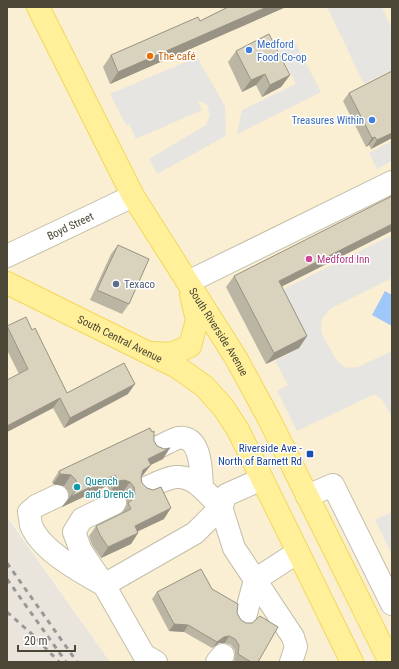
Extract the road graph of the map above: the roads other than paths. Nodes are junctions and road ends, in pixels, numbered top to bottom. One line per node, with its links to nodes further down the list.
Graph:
1 (38, 7): 3 (main road, South Riverside Avenue)
2 (392, 182): 5 (street)
3 (133, 196): 4 (street, Boyd Street); 5 (main road, South Riverside Avenue)
4 (7, 256)
5 (188, 282): 7 (main road); 13 (main road, South Riverside Avenue)
6 (7, 283): 7 (main road, South Central Avenue)
7 (152, 353): 9 (main road, South Central Avenue)
8 (158, 447): 11 (street)
9 (262, 478): 15 (street); 18 (main road)
10 (146, 488): 11 (street)
11 (202, 488): 15 (street)
12 (57, 496): 20 (street)
13 (307, 496): 16 (street); 17 (main road, South Riverside Avenue)
14 (115, 503): 20 (street)
15 (221, 507): 19 (street); 20 (street)
16 (354, 527): 17 (street); 21 (street)
17 (330, 540): 26 (main road, South Riverside Avenue)
18 (298, 552): 19 (street); 25 (main road)
19 (255, 580): 22 (street); 24 (street)
20 (104, 585): 23 (street)
21 (389, 591)
22 (246, 617)
23 (156, 662)
24 (291, 662)
25 (352, 662)
26 (390, 662)

